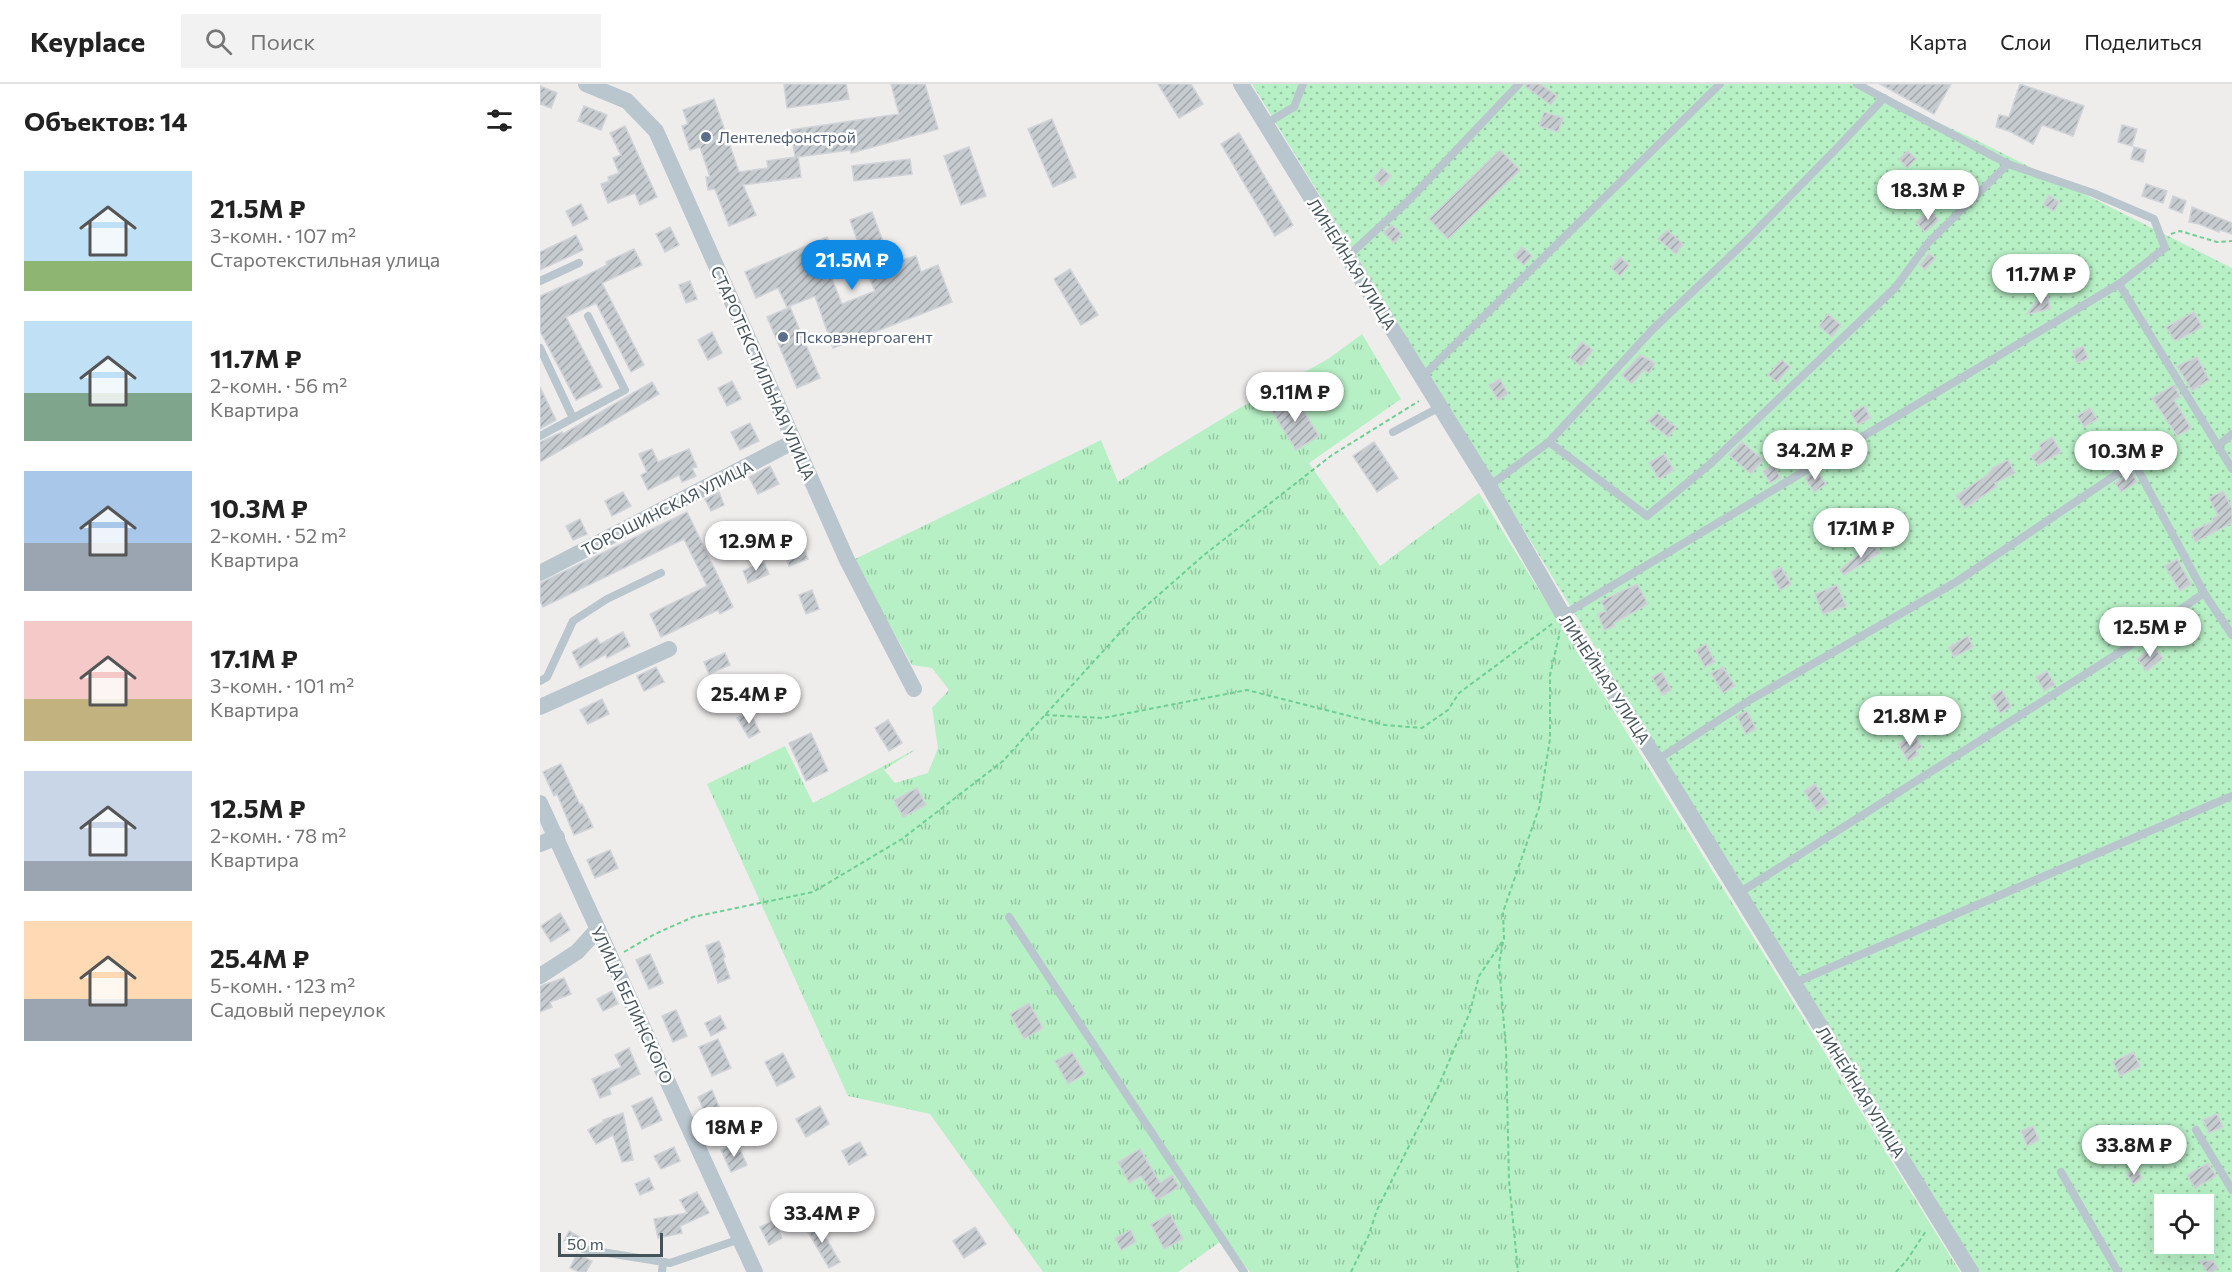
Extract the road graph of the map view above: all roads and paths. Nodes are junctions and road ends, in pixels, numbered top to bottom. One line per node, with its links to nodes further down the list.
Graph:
1 (586, 84): 24 (street, СТАРОТЕКСТИЛЬНАЯ УЛИЦА)
2 (1241, 84): 8 (street, ЛИНЕЙНАЯ УЛИЦА)
3 (1303, 84): 8 (lane)
4 (1519, 84): 12 (lane)
5 (1720, 84): 18 (lane)
6 (1857, 84): 7 (lane)
7 (1884, 98): 9 (lane); 25 (lane)
8 (1265, 124): 12 (street, ЛИНЕЙНАЯ УЛИЦА)
9 (2008, 164): 11 (lane); 25 (lane)
10 (2232, 241): 11 (path)
11 (2165, 248): 15 (lane)
12 (1346, 258): 18 (street, ЛИНЕЙНАЯ УЛИЦА)
13 (579, 263): 14 (lane)
14 (540, 281)
15 (2119, 284): 26 (lane); 32 (lane)
16 (588, 316): 20 (lane)
17 (540, 348): 20 (lane)
18 (1422, 377): 19 (street, ЛИНЕЙНАЯ УЛИЦА)
19 (1436, 400): 21 (lane); 28 (street, ЛИНЕЙНАЯ УЛИЦА); 38 (path)
20 (573, 418): 23 (lane)
21 (1394, 432)
22 (2232, 435): 26 (lane)
23 (540, 436)
24 (793, 442): 29 (street, ТОРОШИНСКАЯ УЛИЦА); 36 (street, СТАРОТЕКСТИЛЬНАЯ УЛИЦА)
25 (1549, 442): 28 (lane)
26 (2218, 446): 27 (lane)
27 (2232, 469)
28 (1489, 486): 32 (street, ЛИНЕЙНАЯ УЛИЦА)
29 (540, 573)
30 (661, 573): 35 (lane)
31 (2204, 593): 33 (lane); 39 (lane); 44 (lane)
32 (1563, 615): 38 (path); 39 (street, ЛИНЕЙНАЯ УЛИЦА); 47 (path)
33 (2232, 635)
34 (669, 649): 37 (street)
35 (540, 681)
36 (914, 688)
37 (540, 707)
38 (1045, 715): 48 (path)
39 (1657, 760): 44 (street, ЛИНЕЙНАЯ УЛИЦА)
40 (2232, 796): 50 (lane)
41 (540, 803): 42 (street, УЛИЦА БЕЛИНСКОГО)
42 (556, 837): 43 (street); 46 (street, УЛИЦА БЕЛИНСКОГО)
43 (540, 844)
44 (1739, 893): 50 (street, ЛИНЕЙНАЯ УЛИЦА)
45 (1009, 917): 60 (lane)
46 (598, 929): 48 (street, УЛИЦА БЕЛИНСКОГО); 49 (street)
47 (1504, 939): 61 (path); 62 (path)
48 (612, 960): 55 (street, УЛИЦА БЕЛИНСКОГО)
49 (540, 976)
50 (1794, 983): 54 (street, ЛИНЕЙНАЯ УЛИЦА)
51 (2196, 1130): 53 (lane)
52 (2061, 1172): 65 (lane)
53 (2232, 1190)
54 (1938, 1219): 63 (path); 64 (street, ЛИНЕЙНАЯ УЛИЦА)
55 (740, 1239): 57 (lane); 59 (street, УЛИЦА БЕЛИНСКОГО)
56 (584, 1249): 57 (lane)
57 (663, 1262): 58 (lane)
58 (662, 1272)
59 (755, 1272)
60 (1244, 1272)
61 (1351, 1272)
62 (1518, 1272)
63 (1896, 1272)
64 (1971, 1272)
65 (2118, 1272)

